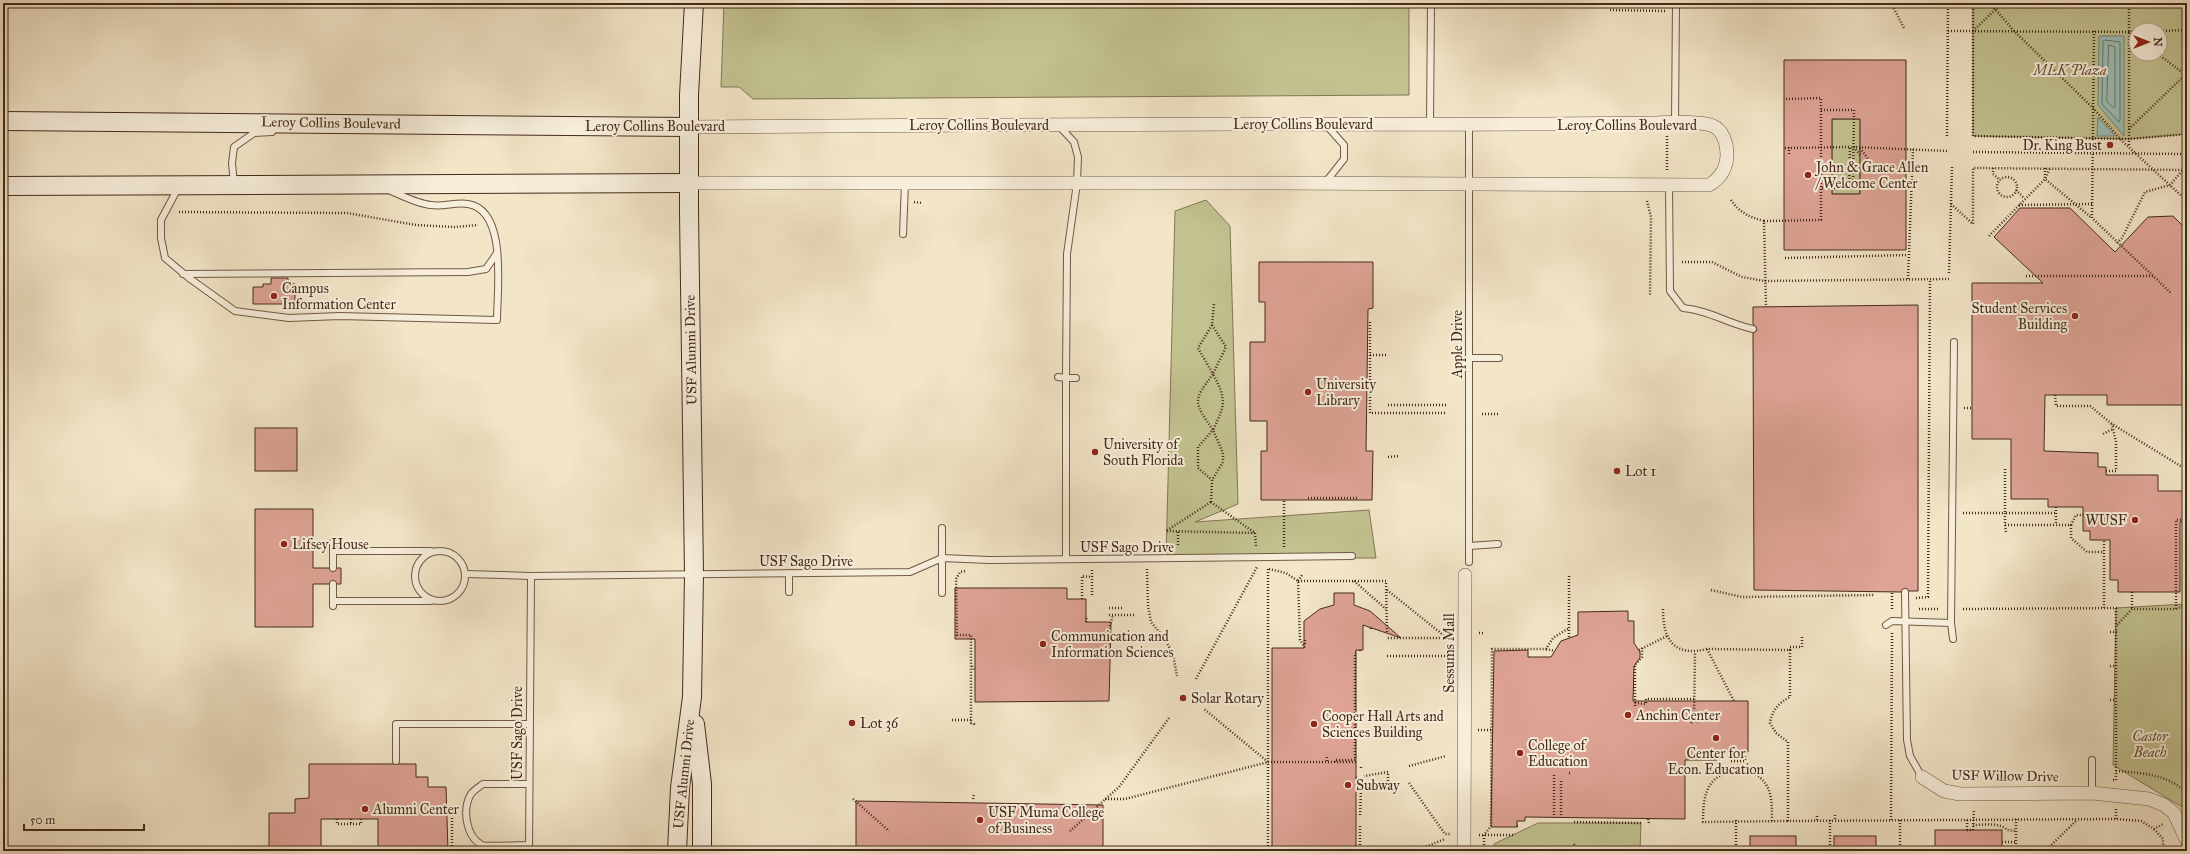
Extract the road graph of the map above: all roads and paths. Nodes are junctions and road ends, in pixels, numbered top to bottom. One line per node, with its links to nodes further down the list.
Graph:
1 (694, 3): 36 (street, USF Alumni Drive)
2 (1430, 3): 34 (lane)
3 (1676, 3): 37 (lane)
4 (1764, 3): 11 (path)
5 (1891, 3): 16 (path)
6 (1948, 3): 18 (path)
7 (1973, 3): 19 (path)
8 (1990, 3): 12 (path)
9 (2002, 3): 12 (path)
10 (2129, 3): 15 (path)
11 (1764, 8)
12 (1995, 9): 19 (path); 20 (path)
13 (1610, 10): 14 (path)
14 (1667, 19)
15 (2129, 22)
16 (1904, 28)
17 (2187, 30): 22 (path)
18 (1948, 31): 19 (path); 40 (path)
19 (1973, 31): 20 (path); 41 (path)
20 (2014, 31): 21 (path); 28 (path)
21 (2094, 31): 23 (path); 28 (path)
22 (2168, 31)
23 (2128, 32)
24 (2129, 62): 38 (path)
25 (2168, 62): 26 (path)
26 (2186, 75): 38 (path)
27 (1785, 99): 29 (path)
28 (2094, 109): 41 (path); 42 (path)
29 (1820, 110): 46 (path); 50 (path)
30 (3, 121): 31 (street, Leroy Collins Boulevard)
31 (357, 123): 36 (street, Leroy Collins Boulevard); 79 (lane)
32 (1057, 125): 33 (street, Leroy Collins Boulevard); 36 (street, Leroy Collins Boulevard); 71 (lane)
33 (1326, 125): 34 (street, Leroy Collins Boulevard); 74 (lane)
34 (1430, 125): 35 (street, Leroy Collins Boulevard)
35 (1469, 126): 37 (street, Leroy Collins Boulevard); 75 (lane, Apple Drive)
36 (690, 127): 73 (street, USF Alumni Drive)
37 (1671, 128): 68 (path); 68 (street, Leroy Collins Boulevard)
38 (2129, 129): 43 (path)
39 (2187, 134): 43 (path)
40 (1947, 136)
41 (2094, 138): 42 (path); 54 (path)
42 (2120, 139): 43 (path); 48 (path)
43 (2129, 139): 48 (path)
44 (1789, 147): 49 (path); 50 (path); 56 (path)
45 (1850, 147): 46 (path); 50 (path); 81 (path)
46 (1854, 147): 47 (path); 81 (path)
47 (1860, 147): 51 (path); 58 (path)
48 (2129, 147): 55 (path)
49 (1785, 148)
50 (1821, 148): 80 (path)
51 (1913, 149): 52 (path); 99 (path)
52 (1947, 151)
53 (1973, 152): 54 (path)
54 (2093, 153): 55 (path); 64 (path)
55 (2136, 153): 57 (path); 63 (path)
56 (1789, 154)
57 (2187, 154)
58 (1868, 159)
59 (1952, 168): 87 (path)
60 (1993, 168): 61 (path); 69 (path); 87 (path)
61 (2045, 168): 62 (path); 67 (path)
62 (2050, 168): 64 (path); 67 (path)
63 (2152, 168): 64 (path); 65 (path); 76 (path)
64 (2093, 169): 88 (path)
65 (2183, 170): 66 (path); 76 (path)
66 (2187, 170)
67 (2045, 178): 83 (path); 90 (path)
68 (1668, 180): 75 (street, Leroy Collins Boulevard); 116 (lane)
69 (2000, 180): 82 (path); 82 (path)
70 (904, 183): 71 (street, Leroy Collins Boulevard); 73 (street, Leroy Collins Boulevard); 95 (lane)
71 (1077, 183): 74 (street, Leroy Collins Boulevard); 124 (lane)
72 (372, 184): 73 (street, Leroy Collins Boulevard); 79 (street, Leroy Collins Boulevard); 98 (lane)
73 (689, 184): 182 (street, USF Alumni Drive)
74 (1324, 184): 75 (street, Leroy Collins Boulevard)
75 (1470, 184): 120 (lane, Apple Drive)
76 (2170, 185): 86 (path); 97 (path)
77 (3, 186): 78 (street, Leroy Collins Boulevard)
78 (179, 186): 79 (street, Leroy Collins Boulevard); 103 (lane)
79 (234, 186)
80 (1820, 188): 81 (path); 93 (path)
81 (1850, 188)
82 (2016, 190): 83 (path)
83 (2024, 198): 89 (path)
84 (1732, 200): 93 (path)
85 (1647, 201): 111 (path)
86 (2187, 201)
87 (1951, 204): 102 (path)
88 (2092, 204): 90 (path); 92 (path)
89 (2018, 205): 90 (path); 96 (path)
90 (2076, 205): 92 (path)
91 (179, 212): 94 (path)
92 (2092, 218): 97 (path)
93 (1764, 221): 109 (path)
94 (478, 225)
95 (903, 234)
96 (1989, 236)
97 (2117, 243): 105 (path)
98 (497, 253): 103 (lane); 103 (lane)
99 (1908, 255): 100 (path); 106 (path)
100 (1785, 258)
101 (1682, 262): 109 (path)
102 (1949, 273)
103 (183, 274)
104 (2026, 276): 105 (path)
105 (2153, 276): 110 (path)
106 (1908, 279): 108 (path); 109 (path)
107 (1949, 279): 108 (path)
108 (1930, 280): 209 (path)
109 (1765, 281): 113 (path)
110 (2171, 293)
111 (1650, 295)
112 (1214, 304): 115 (path)
113 (1766, 307)
114 (1370, 322): 118 (path)
115 (1212, 325): 122 (path); 122 (path)
116 (1753, 329)
117 (1954, 342): 147 (lane)
118 (1370, 355): 119 (path); 129 (path)
119 (1388, 355)
120 (1469, 358): 121 (lane); 161 (lane, Apple Drive)
121 (1499, 358)
122 (1213, 374): 134 (path); 134 (path)
123 (1058, 377): 124 (lane)
124 (1066, 378): 125 (lane); 167 (lane)
125 (1076, 378)
126 (2055, 395): 132 (path)
127 (1388, 405): 128 (path)
128 (1446, 405)
129 (1446, 413)
130 (1482, 414): 131 (path)
131 (1499, 414)
132 (2112, 424): 133 (path); 139 (path)
133 (2113, 429): 135 (path); 140 (path)
134 (1213, 430): 141 (path); 141 (path)
135 (2103, 434)
136 (1399, 456): 137 (path)
137 (1388, 457)
138 (2005, 469): 148 (path)
139 (2187, 470)
140 (2106, 471)
141 (1212, 480): 145 (path)
142 (1308, 498): 143 (path)
143 (1358, 498)
144 (1284, 500): 157 (path)
145 (1211, 502): 145 (path)
146 (2056, 508): 149 (path)
147 (1952, 513): 148 (path); 219 (lane)
148 (2005, 513): 149 (path); 152 (path)
149 (2056, 513): 153 (path)
150 (2090, 515): 154 (path)
151 (2187, 520): 212 (path)
152 (2005, 525): 153 (path); 156 (path)
153 (2056, 525): 154 (path)
154 (2072, 525): 164 (path)
155 (942, 528): 166 (lane)
156 (2006, 532)
157 (1284, 538)
158 (2104, 540): 164 (path)
159 (333, 542): 162 (lane)
160 (1498, 544): 161 (lane)
161 (1469, 546): 168 (lane, Apple Drive)
162 (333, 551): 163 (lane); 169 (lane)
163 (434, 551): 181 (lane); 201 (lane)
164 (2104, 552): 205 (path)
165 (1352, 556): 167 (lane, USF Sago Drive)
166 (942, 558): 167 (lane, USF Sago Drive); 180 (lane, USF Sago Drive); 197 (lane)
167 (1066, 559)
168 (1469, 562)
169 (333, 568)
170 (1084, 569): 171 (path)
171 (1092, 569): 178 (path); 187 (path)
172 (1148, 569): 173 (path); 179 (path); 245 (path)
173 (1154, 569)
174 (1249, 569): 175 (path)
175 (1257, 569): 176 (path); 246 (path)
176 (1268, 569): 188 (path); 267 (path)
177 (968, 570): 241 (path)
178 (1100, 570)
179 (1141, 570)
180 (789, 573): 182 (lane, USF Sago Drive); 193 (lane)
181 (465, 574): 185 (lane); 201 (lane)
182 (694, 574): 185 (lane, USF Sago Drive); 247 (street, USF Alumni Drive)
183 (1302, 575): 188 (path)
184 (1465, 575): 341 (street, Sessums Mall)
185 (531, 576): 256 (lane, USF Sago Drive)
186 (1568, 576): 222 (path)
187 (1092, 577): 198 (path); 200 (path)
188 (1298, 581): 189 (path); 231 (path)
189 (1354, 581): 191 (path); 206 (path)
190 (333, 584): 201 (lane)
191 (1386, 590): 206 (path); 229 (path)
192 (1711, 590): 199 (path)
193 (789, 592)
194 (1892, 592): 208 (path)
195 (1904, 592): 217 (lane, USF Willow Drive)
196 (2132, 592): 211 (path)
197 (942, 593)
198 (1092, 595)
199 (1874, 595)
200 (1082, 598)
201 (432, 601)
202 (2187, 604): 212 (path)
203 (1109, 608): 204 (path)
204 (1122, 608)
205 (2104, 608): 210 (path); 220 (path)
206 (1386, 609): 226 (path)
207 (1663, 609): 228 (path)
208 (1892, 609)
209 (1941, 609)
210 (1963, 609)
211 (2132, 609): 212 (path); 220 (path)
212 (2176, 609)
213 (1134, 614): 216 (path)
214 (1109, 615): 216 (path)
215 (1087, 616): 218 (path)
216 (1113, 616): 223 (path)
217 (1905, 621): 219 (lane); 221 (lane); 277 (lane, USF Willow Drive)
218 (1086, 622)
219 (1951, 623): 232 (lane)
220 (2117, 625): 225 (path)
221 (1889, 627): 308 (path)
222 (1568, 628): 230 (path); 233 (path)
223 (1110, 629)
224 (2110, 632): 225 (path)
225 (2117, 632): 243 (path)
226 (1387, 634)
227 (1802, 635): 235 (path)
228 (1667, 636): 238 (path); 248 (path)
229 (1387, 638)
230 (1568, 638)
231 (1305, 639)
232 (1953, 639)
233 (1546, 649): 237 (path); 260 (path)
234 (1707, 649): 235 (path); 238 (path); 251 (path)
235 (1790, 650): 314 (path)
236 (1358, 651): 269 (path)
237 (1555, 651)
238 (1695, 652): 248 (path)
239 (1387, 656): 240 (path)
240 (1446, 656)
241 (972, 666): 244 (path); 255 (path)
242 (2110, 666): 243 (path)
243 (2116, 666): 250 (path)
244 (975, 671)
245 (1177, 676)
246 (1196, 679)
247 (692, 697): 336 (street, USF Alumni Drive); 337 (street, USF Alumni Drive)
248 (1695, 699): 254 (path)
249 (2110, 700): 250 (path)
250 (2116, 700): 272 (path)
251 (1734, 701)
252 (1204, 709): 267 (path)
253 (1169, 718): 291 (path)
254 (1694, 718): 257 (path); 258 (path)
255 (952, 720)
256 (529, 724): 265 (lane); 283 (lane, USF Sago Drive)
257 (1691, 724)
258 (1698, 724)
259 (1482, 730): 260 (path)
260 (1491, 730): 327 (path)
261 (1745, 752): 264 (path)
262 (1446, 756): 271 (path)
263 (1327, 757): 268 (path)
264 (1742, 757)
265 (396, 760)
266 (2092, 760): 286 (lane)
267 (1268, 762): 268 (path); 291 (path); 338 (path)
268 (1327, 762): 269 (path)
269 (1335, 762): 270 (path)
270 (1356, 762)
271 (1409, 766)
272 (2116, 771): 280 (path); 287 (path)
273 (1976, 773): 279 (path)
274 (1998, 773): 281 (path)
275 (1554, 775): 297 (path)
276 (1364, 776): 284 (path)
277 (1922, 777): 286 (street, USF Willow Drive)
278 (1561, 779): 298 (path)
279 (1975, 780)
280 (2116, 780)
281 (1998, 781)
282 (1409, 783): 326 (path)
283 (529, 784): 334 (lane, USF Sago Drive); 334 (lane)
284 (1364, 787)
285 (1361, 790): 296 (path)
286 (2092, 793): 330 (street, USF Willow Drive)
287 (2187, 793)
288 (974, 794): 290 (path)
289 (853, 799): 323 (path)
290 (973, 799)
291 (1106, 799): 325 (path)
292 (1974, 809): 311 (path)
293 (1817, 814): 305 (path)
294 (1835, 814): 307 (path)
295 (452, 815): 335 (path)
296 (1360, 815)
297 (1554, 818)
298 (1561, 818)
299 (337, 819): 319 (path)
300 (351, 819): 319 (path)
301 (362, 819): 319 (path)
302 (1648, 819): 317 (path)
303 (2016, 819): 311 (path); 312 (path); 324 (path)
304 (1736, 820): 313 (path); 313 (path); 344 (path)
305 (1817, 820): 306 (path); 314 (path)
306 (1830, 820): 307 (path); 345 (path)
307 (1835, 820): 308 (path)
308 (1891, 820): 309 (path)
309 (1900, 820): 310 (path); 346 (path)
310 (1967, 820): 311 (path); 320 (path)
311 (1973, 820): 320 (path)
312 (2078, 820): 322 (path); 348 (path)
313 (1772, 821): 314 (path)
314 (1788, 821)
315 (1574, 822): 316 (path)
316 (1641, 822)
317 (1648, 822)
318 (2167, 822): 322 (path)
319 (351, 824)
320 (1973, 825): 324 (path)
321 (1360, 826): 339 (path)
322 (2154, 829): 349 (path)
323 (889, 831)
324 (2016, 831): 332 (path)
325 (1070, 832)
326 (1446, 834)
327 (1484, 835): 328 (path); 342 (path)
328 (1514, 835)
329 (1445, 839): 340 (path)
330 (2187, 841)
331 (2002, 842): 332 (path)
332 (2016, 842): 347 (path)
333 (1574, 844): 343 (path)
334 (529, 848)
335 (452, 851)
336 (677, 851)
337 (702, 851)
338 (1268, 851)
339 (1360, 851)
340 (1415, 851)
341 (1464, 851)
342 (1484, 851)
343 (1578, 851)
344 (1736, 851)
345 (1830, 851)
346 (1900, 851)
347 (2016, 851)
348 (2045, 851)
349 (2163, 851)

